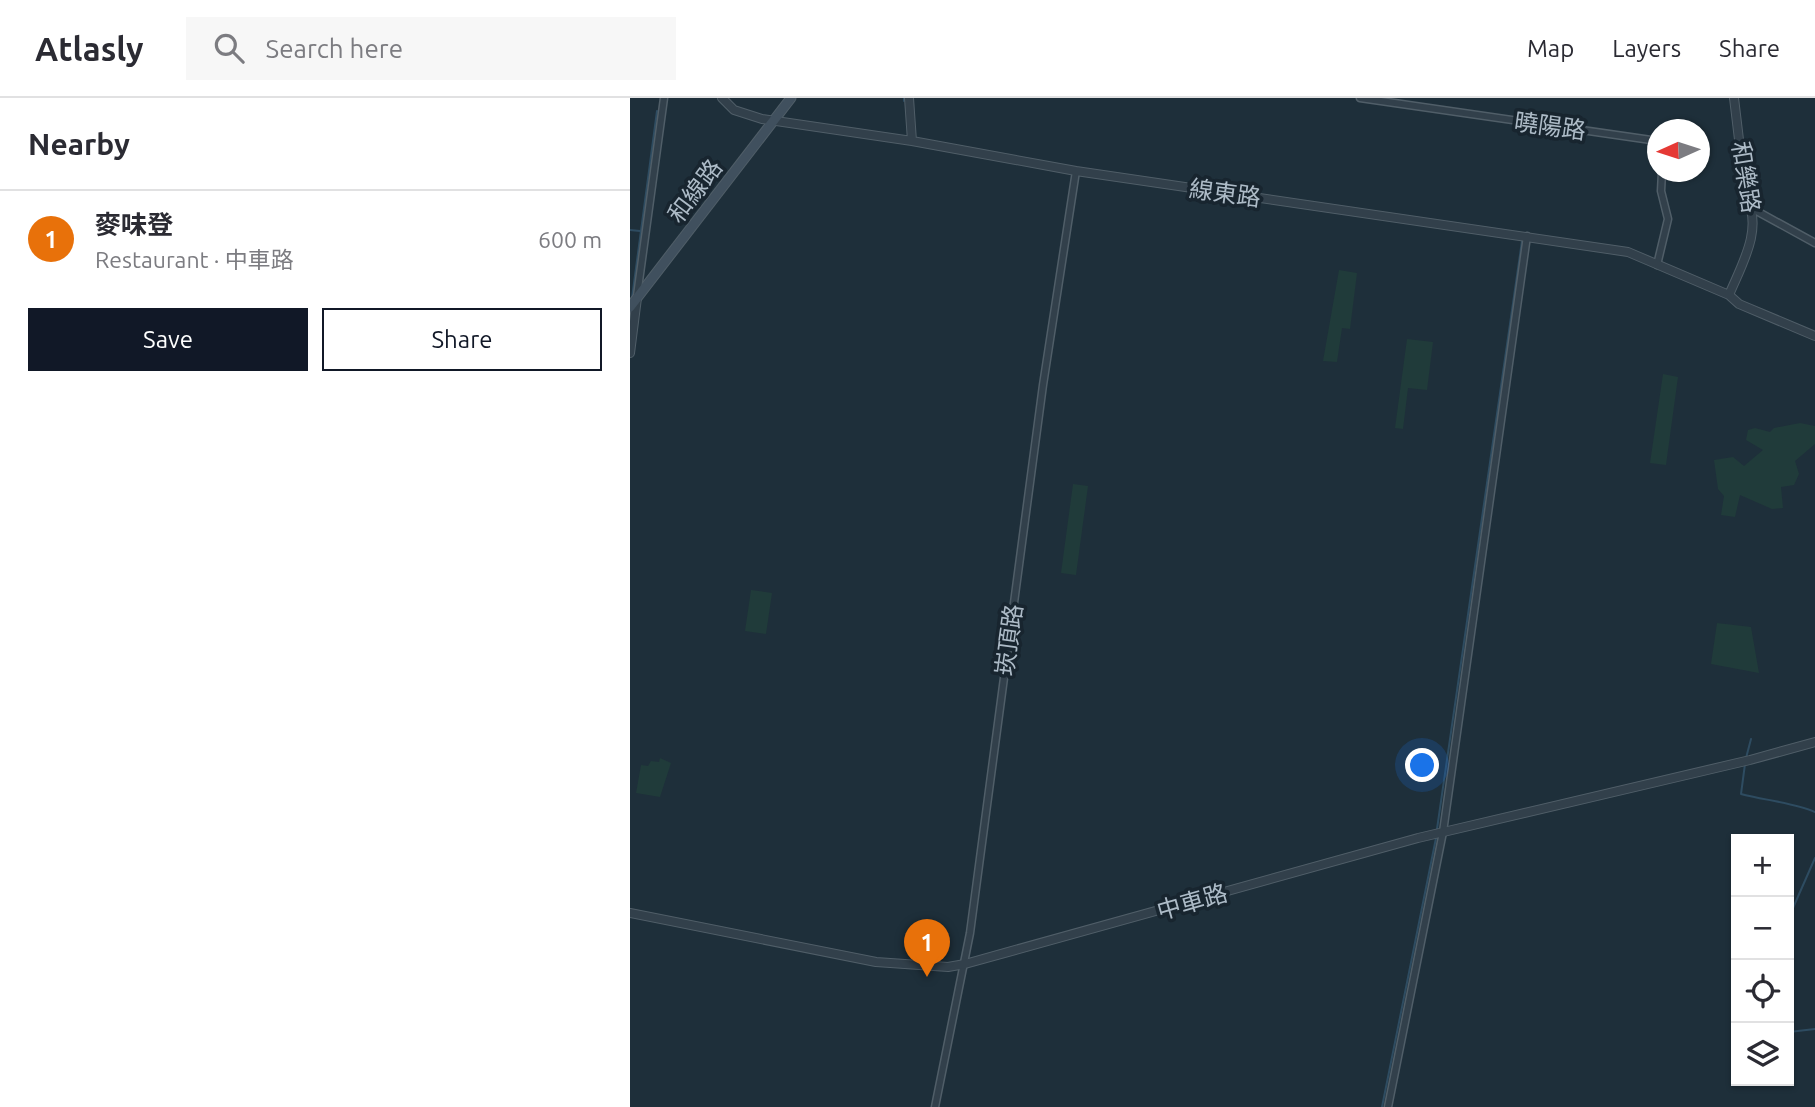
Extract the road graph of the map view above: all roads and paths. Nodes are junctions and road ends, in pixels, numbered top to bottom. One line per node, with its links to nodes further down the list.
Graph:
1 (664, 98): 17 (street)
2 (722, 98): 7 (street, 線東路)
3 (791, 98): 7 (main road, 和線路)
4 (909, 98): 9 (street)
5 (1360, 98): 8 (street, 曉陽路)
6 (1734, 98): 12 (street, 和樂路)
7 (773, 120): 9 (street, 線東路); 17 (main road, 和線路)
8 (1647, 140)
9 (912, 141): 10 (street, 線東路)
10 (1076, 171): 13 (street, 線東路); 24 (street, 崁頂路)
11 (1661, 182): 15 (street)
12 (1753, 209): 14 (street); 16 (street, 和樂路)
13 (1527, 236): 15 (street, 線東路); 22 (street)
14 (1815, 243)
15 (1657, 265): 16 (street, 線東路)
16 (1729, 295): 19 (street, 線東路)
17 (637, 298): 18 (main road, 和線路); 20 (street)
18 (630, 307)
19 (1815, 336)
20 (630, 353)
21 (1815, 742): 22 (street, 中車路)
22 (1443, 832): 24 (street, 中車路); 26 (street)
23 (630, 913): 24 (street, 中車路)
24 (965, 964): 25 (street, 崁頂路)
25 (935, 1107)
26 (1388, 1107)

